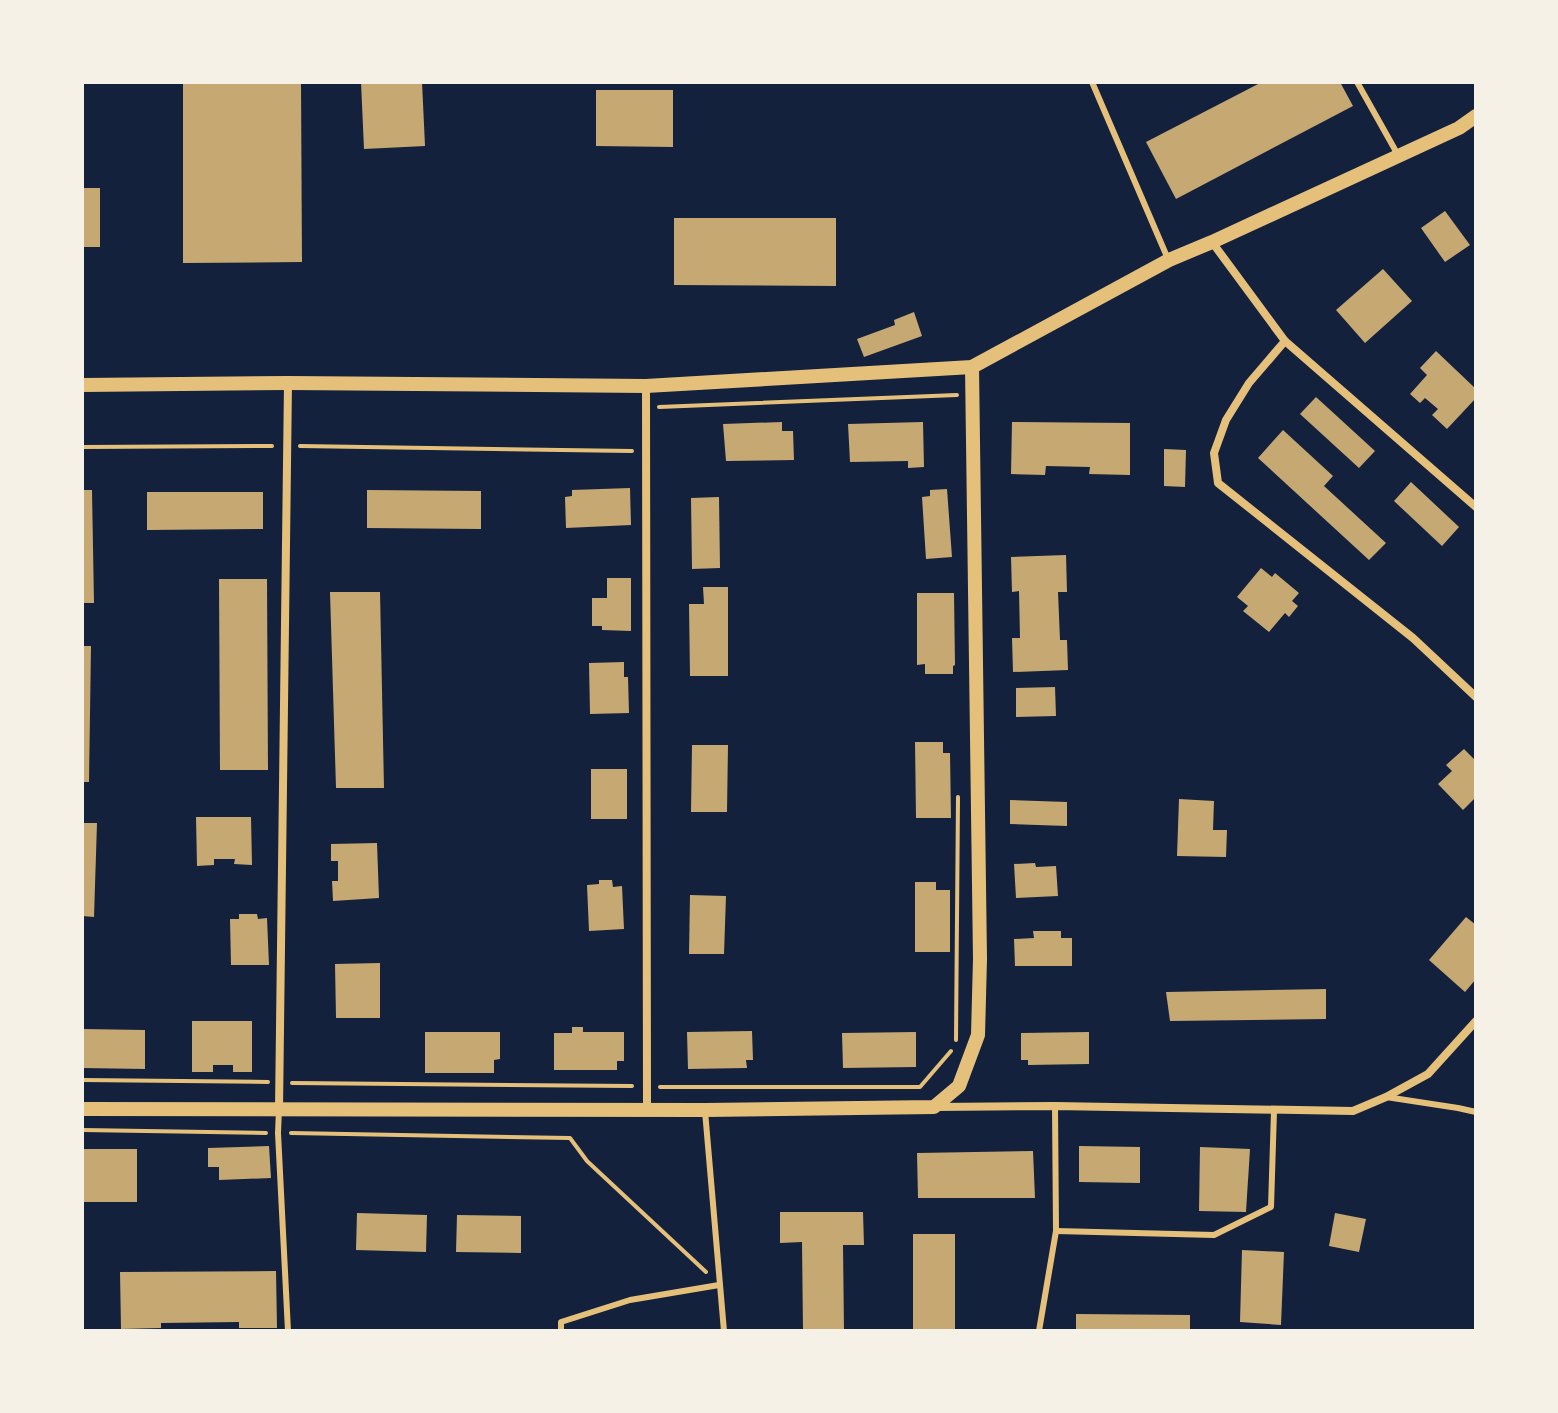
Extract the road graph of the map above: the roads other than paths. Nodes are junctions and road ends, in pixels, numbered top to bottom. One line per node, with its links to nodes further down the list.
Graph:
1 (1092, 82): 6 (lane)
2 (1357, 82): 4 (lane)
3 (1476, 116): 4 (street)
4 (1399, 156): 5 (street)
5 (1212, 242): 6 (street); 7 (street)
6 (1169, 260): 8 (street)
7 (1285, 341): 12 (street); 13 (street)
8 (972, 367): 11 (street); 17 (street)
9 (288, 383): 10 (street); 11 (street); 19 (street)
10 (82, 385)
11 (646, 386): 20 (street)
12 (1476, 507)
13 (1476, 697)
14 (1476, 1021): 15 (street)
15 (1386, 1097): 22 (street); 23 (lane)
16 (1055, 1106): 17 (street); 22 (street); 24 (lane)
17 (934, 1107): 21 (street)
18 (82, 1109): 19 (street)
19 (279, 1109): 20 (street); 26 (lane)
20 (647, 1110): 21 (street)
21 (705, 1110): 25 (lane)
22 (1274, 1111): 24 (lane)
23 (1476, 1112)
24 (1056, 1231): 29 (lane)
25 (719, 1285): 27 (lane); 28 (lane)
26 (288, 1331)
27 (561, 1331)
28 (724, 1331)
29 (1039, 1331)

